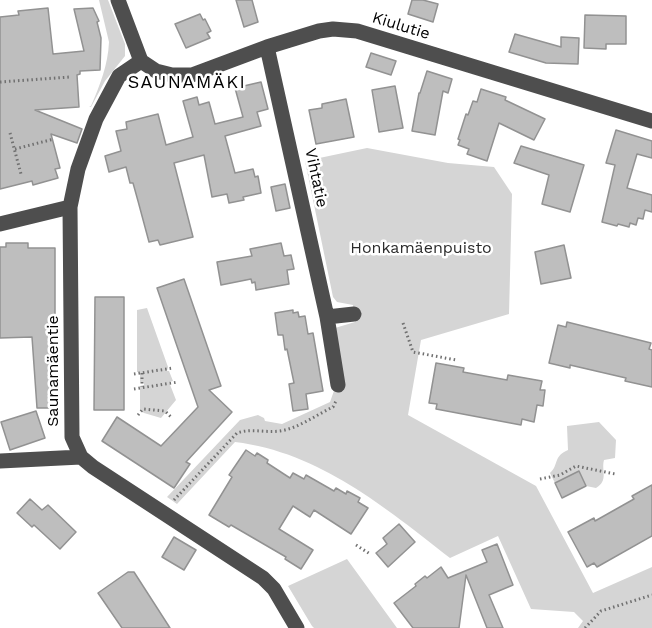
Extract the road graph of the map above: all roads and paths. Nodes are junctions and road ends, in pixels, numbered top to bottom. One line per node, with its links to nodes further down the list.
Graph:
1 (118, 0): 3 (street)
2 (267, 47): 3 (street, Kiulutie); 6 (street, Kiulutie); 14 (street, Vihtatie)
3 (141, 60): 11 (street, Saunamäentie)
4 (70, 77): 5 (path)
5 (0, 82)
6 (652, 121)
7 (10, 133): 9 (path)
8 (54, 139): 9 (path)
9 (15, 149): 10 (path)
10 (21, 174)
11 (70, 207): 12 (street); 26 (street, Saunamäentie)
12 (0, 224)
13 (354, 314): 14 (street)
14 (327, 317): 21 (street, Vihtatie)
15 (403, 323): 16 (path)
16 (456, 360)
17 (173, 368): 18 (path)
18 (142, 372): 19 (path); 22 (path)
19 (134, 374)
20 (178, 382): 22 (path)
21 (338, 385): 30 (path)
22 (142, 387): 23 (path)
23 (134, 389)
24 (138, 415): 25 (path)
25 (171, 417)
26 (81, 457): 27 (street); 34 (street)
27 (0, 461)
28 (615, 474): 29 (path)
29 (540, 479)
30 (171, 504)
31 (356, 545): 32 (path)
32 (370, 554)
33 (652, 595): 35 (path)
34 (297, 628)
35 (585, 628)

